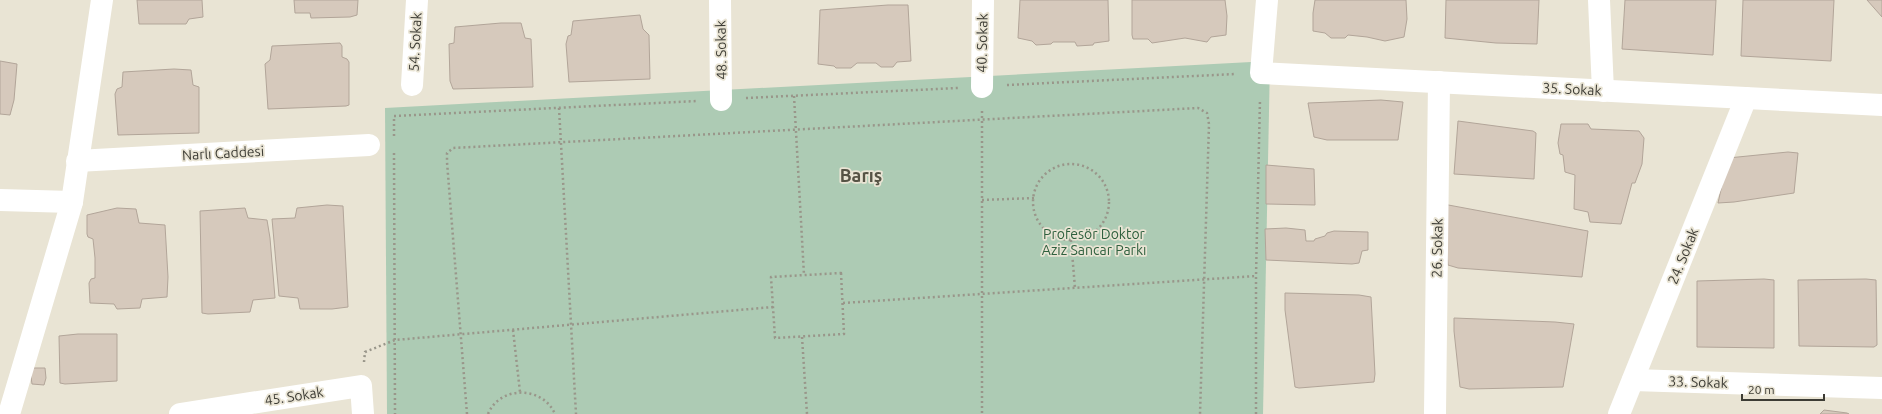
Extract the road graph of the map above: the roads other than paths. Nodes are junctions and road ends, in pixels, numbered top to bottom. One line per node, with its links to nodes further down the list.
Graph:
1 (102, 0): 15 (street)
2 (417, 0): 8 (street, 54. Sokak)
3 (720, 0): 12 (street, 48. Sokak)
4 (983, 0): 9 (street, 40. Sokak)
5 (1267, 0): 7 (street, 35. Sokak)
6 (1599, 0): 10 (street)
7 (1439, 82): 10 (street, 35. Sokak); 23 (street, 26. Sokak)
8 (412, 85)
9 (982, 86)
10 (1603, 90): 11 (street, 35. Sokak)
11 (1746, 98): 13 (street, 35. Sokak); 18 (street, 24. Sokak)
12 (721, 100)
13 (1882, 104)
14 (369, 145): 15 (street, Narlı Caddesi)
15 (77, 161): 17 (street)
16 (0, 200): 17 (street)
17 (72, 202): 20 (street)
18 (1633, 380): 19 (street, 33. Sokak); 24 (street, 24. Sokak)
19 (1882, 388)
20 (9, 414)
21 (180, 414): 22 (street, 45. Sokak)
22 (363, 414)
23 (1435, 414)
24 (1618, 414)

